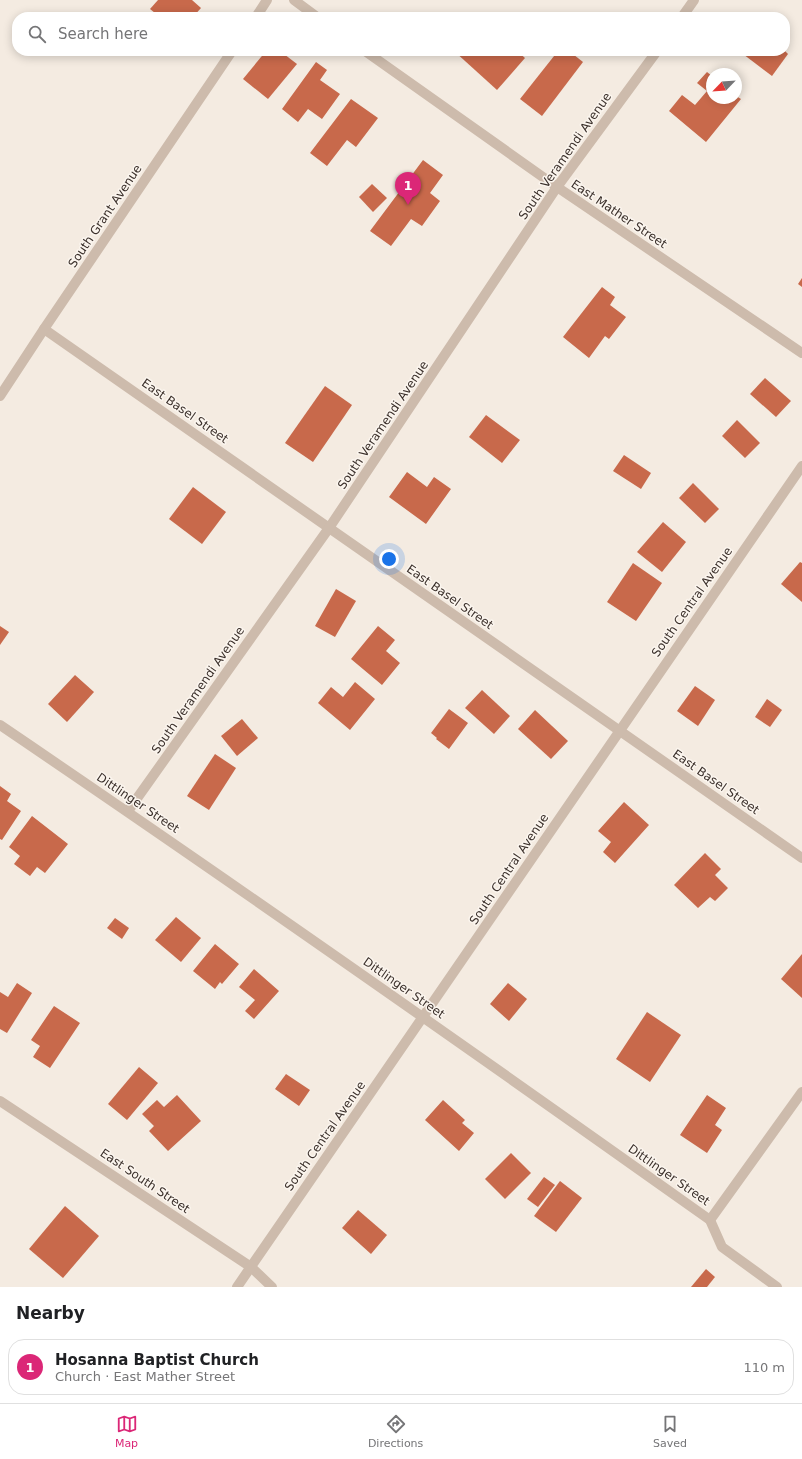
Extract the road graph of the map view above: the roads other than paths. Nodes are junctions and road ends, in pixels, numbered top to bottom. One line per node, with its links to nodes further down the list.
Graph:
1 (267, 0): 4 (street)
2 (294, 0): 5 (street)
3 (694, 0): 6 (street)
4 (259, 12)
5 (311, 12)
6 (686, 12)
7 (229, 56): 11 (street, South Grant Avenue)
8 (372, 56): 10 (street, East Mather Street)
9 (653, 56): 10 (street, South Veramendi Avenue)
10 (557, 188): 12 (street, East Mather Street); 15 (street, South Veramendi Avenue)
11 (44, 328): 13 (street, South Grant Avenue); 15 (street, East Basel Street)
12 (802, 353)
13 (0, 396)
14 (802, 466): 17 (street, South Central Avenue)
15 (329, 528): 17 (street, East Basel Street); 18 (street, South Veramendi Avenue)
16 (0, 725): 18 (street, Dittlinger Street)
17 (619, 731): 19 (street, East Basel Street); 20 (street, South Central Avenue)
18 (128, 811): 20 (street, Dittlinger Street)
19 (802, 858)
20 (424, 1017): 23 (street, Dittlinger Street); 24 (street, South Central Avenue)
21 (802, 1092): 23 (street)
22 (0, 1101): 24 (street, East South Street)
23 (710, 1220): 27 (street, Dittlinger Street)
24 (251, 1267): 25 (street, South Central Avenue); 26 (street, East South Street)
25 (237, 1287)
26 (272, 1287)
27 (777, 1287)

